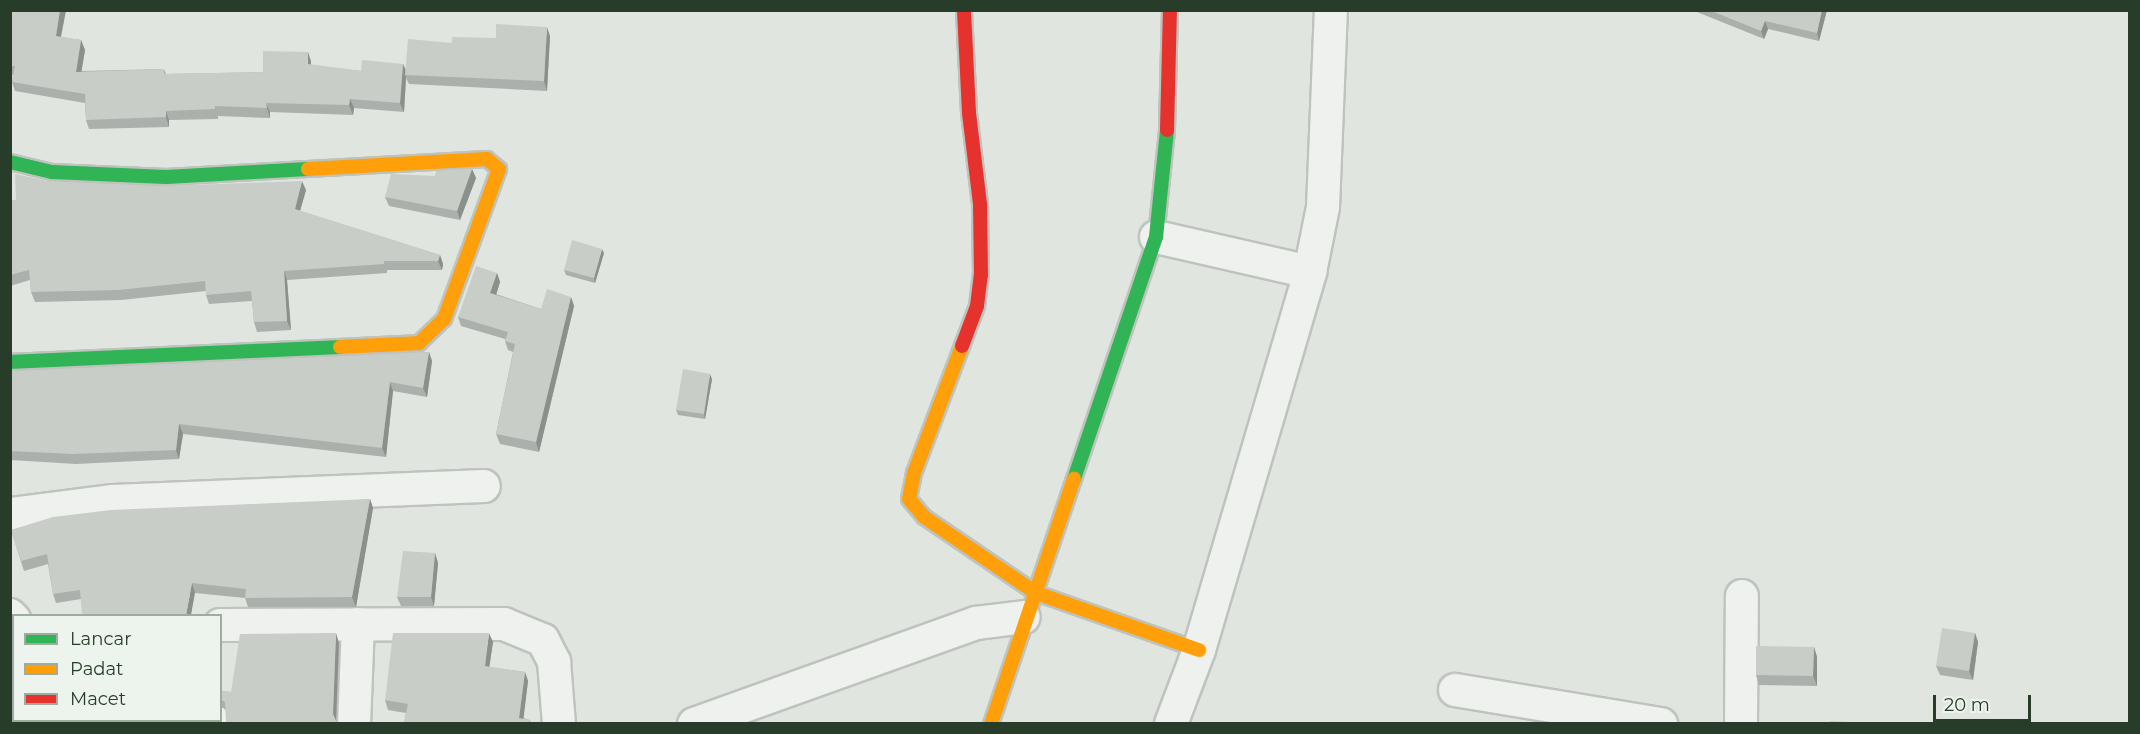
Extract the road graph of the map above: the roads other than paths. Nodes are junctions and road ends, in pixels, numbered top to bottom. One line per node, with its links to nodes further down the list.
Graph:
1 (964, 10): 11 (street)
2 (1170, 10): 5 (street)
3 (1331, 10): 6 (street)
4 (10, 162): 7 (street)
5 (1156, 237): 6 (street); 11 (street)
6 (1310, 272): 14 (street)
7 (10, 362)
8 (484, 486): 9 (street)
9 (10, 514)
10 (1742, 596): 22 (street)
11 (1030, 605): 14 (street); 18 (street); 19 (street)
12 (358, 624): 13 (street); 16 (street); 17 (street)
13 (222, 625)
14 (1199, 650): 20 (street)
15 (1455, 690): 21 (street)
16 (354, 723)
17 (560, 723)
18 (694, 723)
19 (991, 723)
20 (1171, 723)
21 (1661, 723)
22 (1741, 723)

